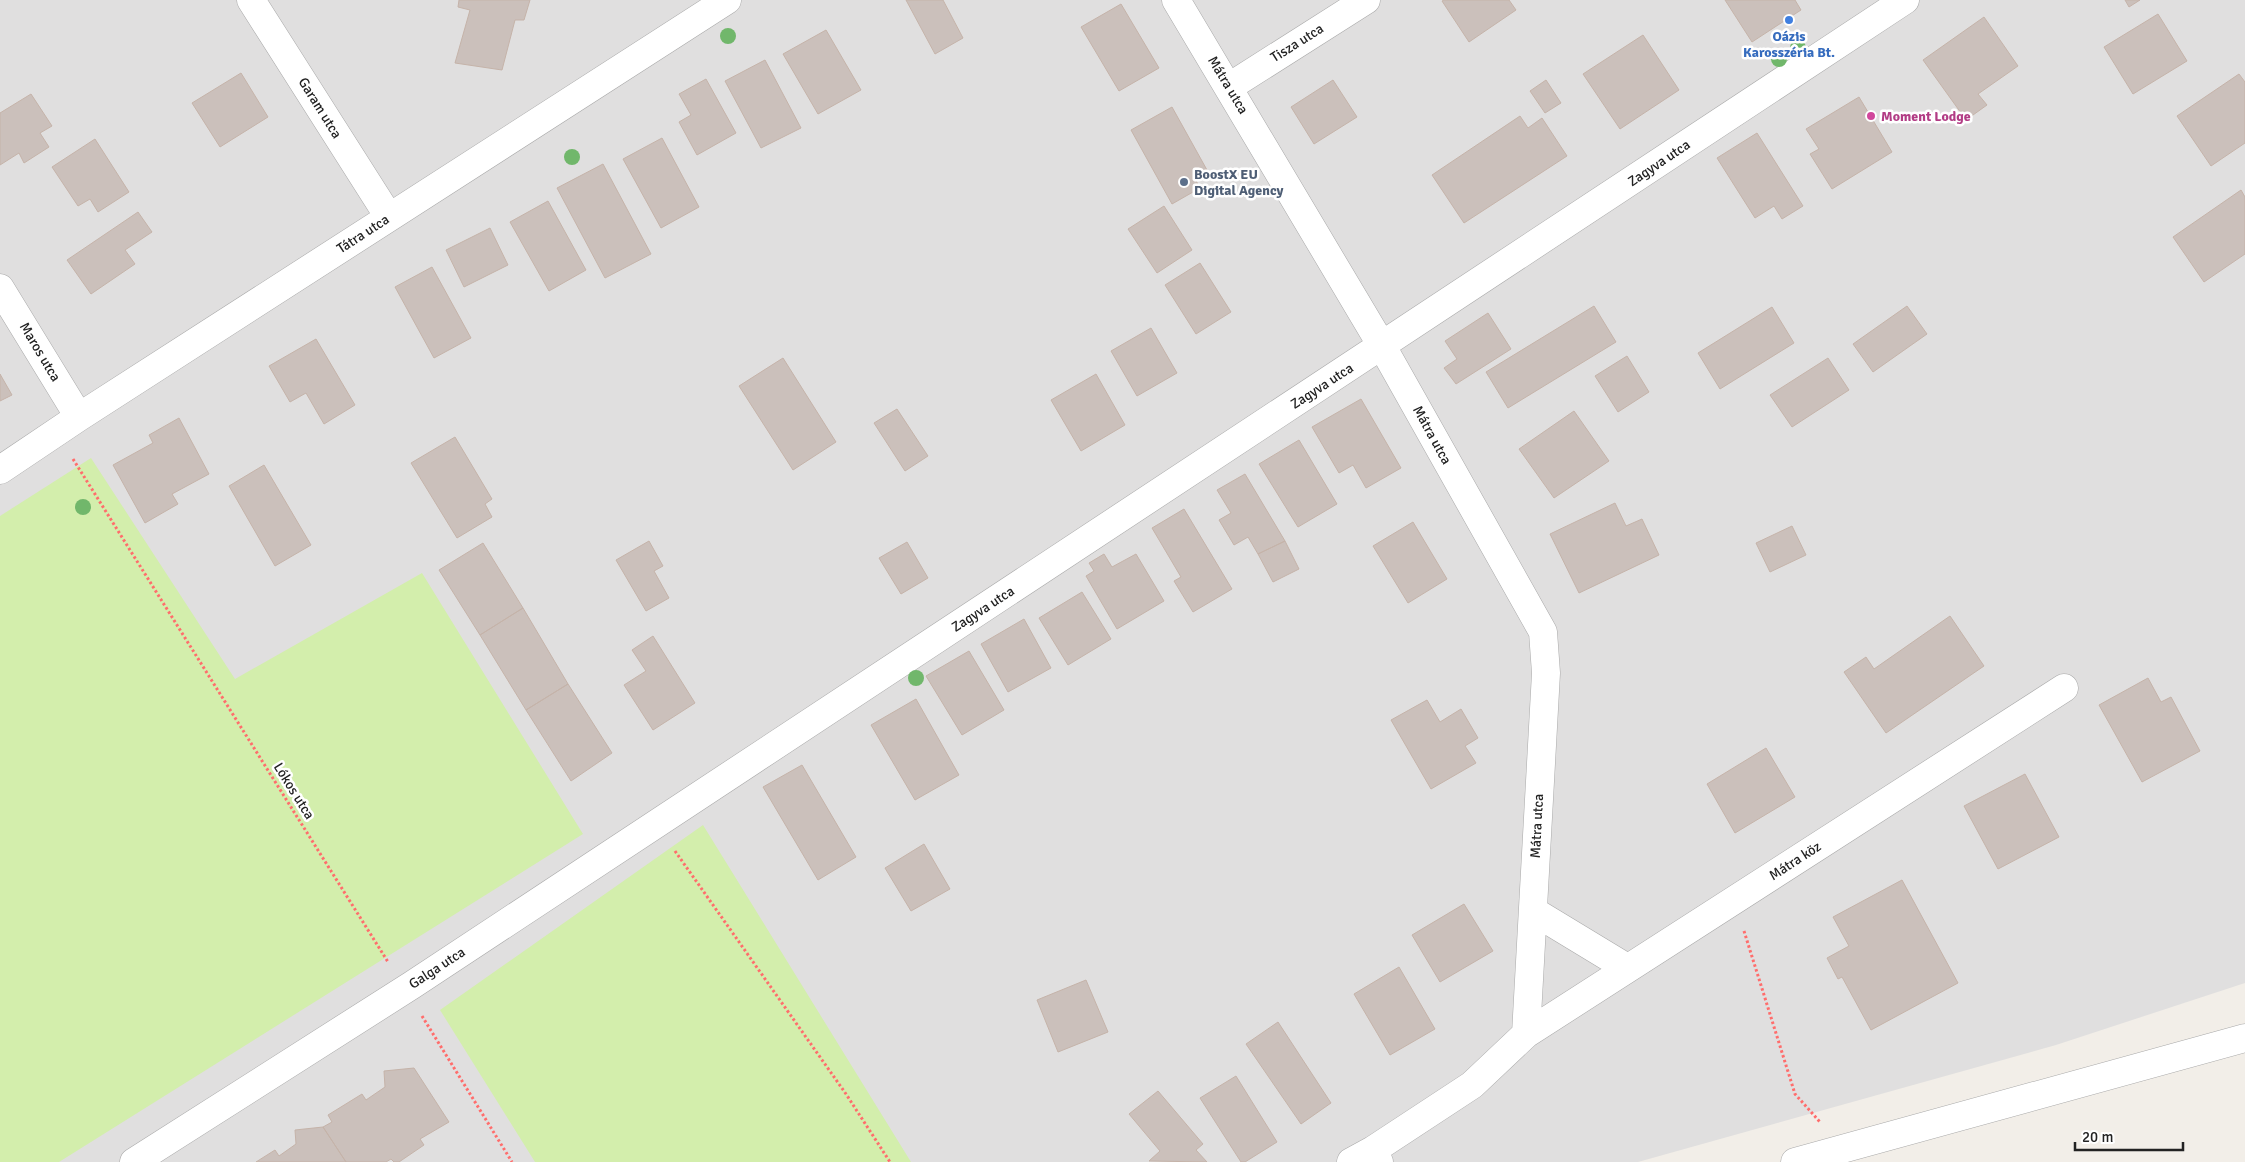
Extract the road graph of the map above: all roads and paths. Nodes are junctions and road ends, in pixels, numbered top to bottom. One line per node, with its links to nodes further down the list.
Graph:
1 (252, 0): 7 (street, Garam utca)
2 (727, 0): 7 (street, Tátra utca)
3 (1176, 0): 6 (street, Mátra utca)
4 (1366, 0): 6 (street, Tisza utca)
5 (1905, 0): 9 (street, Zagyva utca)
6 (1229, 87): 9 (street, Mátra utca)
7 (389, 217): 10 (street, Tátra utca)
8 (0, 288): 10 (street, Maros utca)
9 (1382, 346): 14 (street, Zagyva utca); 17 (street, Mátra utca)
10 (79, 417): 11 (street, Tátra utca)
11 (56, 433): 12 (street, Tátra utca); 19 (path, Lókos utca)
12 (0, 470)
13 (2064, 688): 16 (street, Mátra köz)
14 (737, 770): 15 (street, Galga utca)
15 (656, 824): 19 (street, Galga utca); 26 (path)
16 (1734, 899): 18 (street, Mátra köz); 22 (path)
17 (1532, 911): 18 (street); 20 (street, Mátra utca)
18 (1627, 968): 20 (street, Mátra köz)
19 (405, 989): 24 (street, Galga utca); 25 (path, Lókos utca)
20 (1526, 1034): 23 (street)
21 (2245, 1038): 22 (street)
22 (1833, 1151): 27 (street)
23 (1368, 1158)
24 (134, 1162)
25 (512, 1162)
26 (890, 1162)
27 (1795, 1162)

